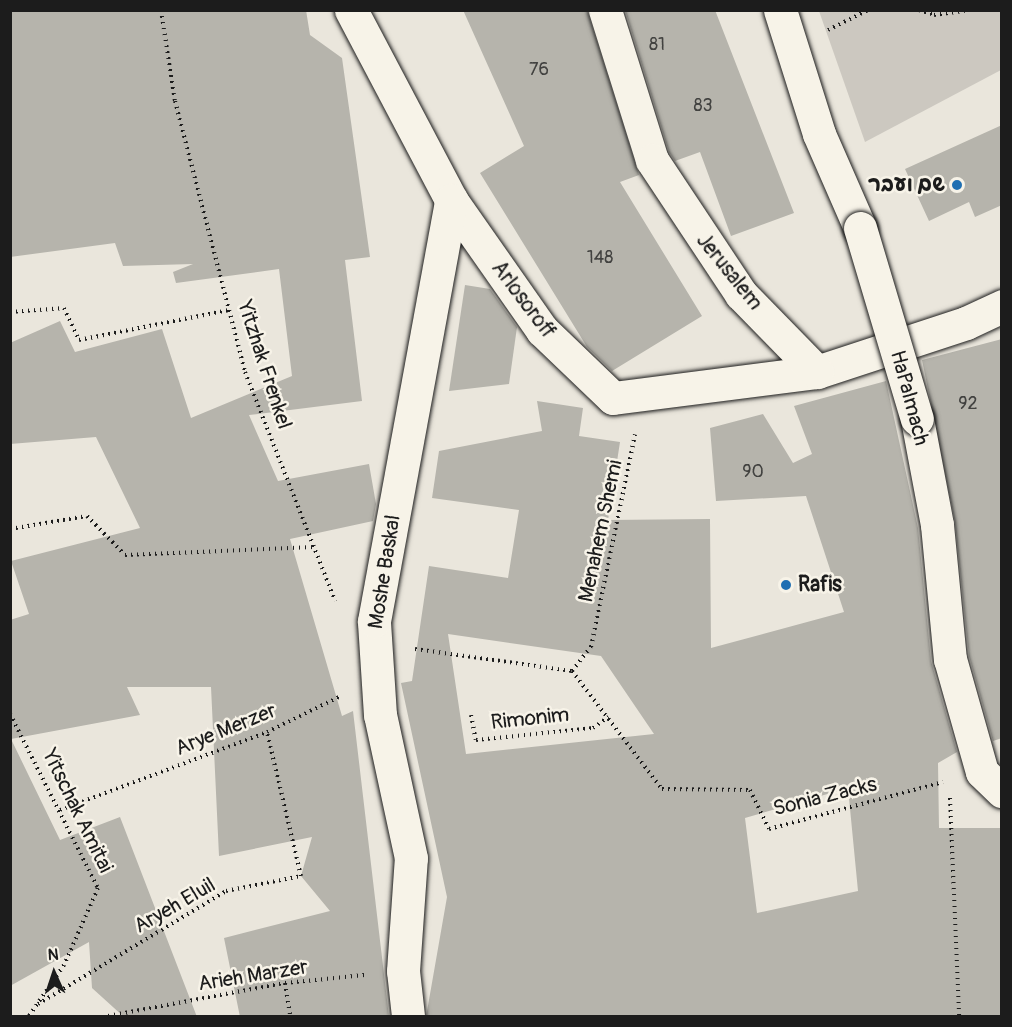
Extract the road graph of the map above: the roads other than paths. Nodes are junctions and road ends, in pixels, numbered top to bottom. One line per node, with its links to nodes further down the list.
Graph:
1 (351, 10): 4 (street, Arlosoroff)
2 (605, 10): 6 (street, Jerusalem)
3 (780, 10): 7 (street, HaPalmach, bridge)
4 (451, 200): 6 (street, Arlosoroff); 8 (street, Moshe Baskal)
5 (1002, 306): 6 (street)
6 (817, 372)
7 (1002, 791)
8 (408, 1017)

